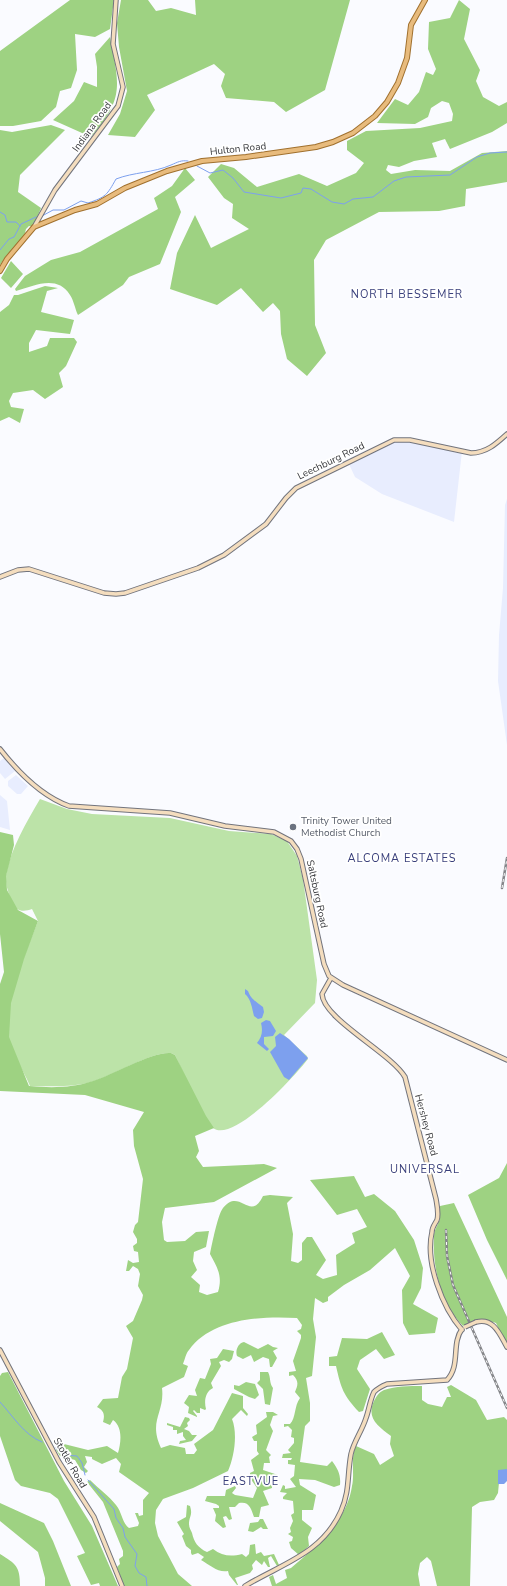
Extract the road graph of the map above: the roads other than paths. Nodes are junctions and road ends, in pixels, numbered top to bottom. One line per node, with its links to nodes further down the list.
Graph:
1 (116, 0): 3 (street, Indiana Road)
2 (426, 0): 3 (main road, Hulton Road)
3 (34, 227): 4 (main road, Hulton Road)
4 (0, 271)
5 (507, 434): 6 (street, Leechburg Road)
6 (0, 577)
7 (0, 749): 8 (street, Saltsburg Road)
8 (331, 978): 9 (street); 10 (street, Hershey Road)
9 (507, 1060)
10 (463, 1329): 11 (street, bridge); 14 (street)
11 (507, 1347)
12 (0, 1350): 13 (street, Stotler Road)
13 (122, 1586)
14 (245, 1586)

